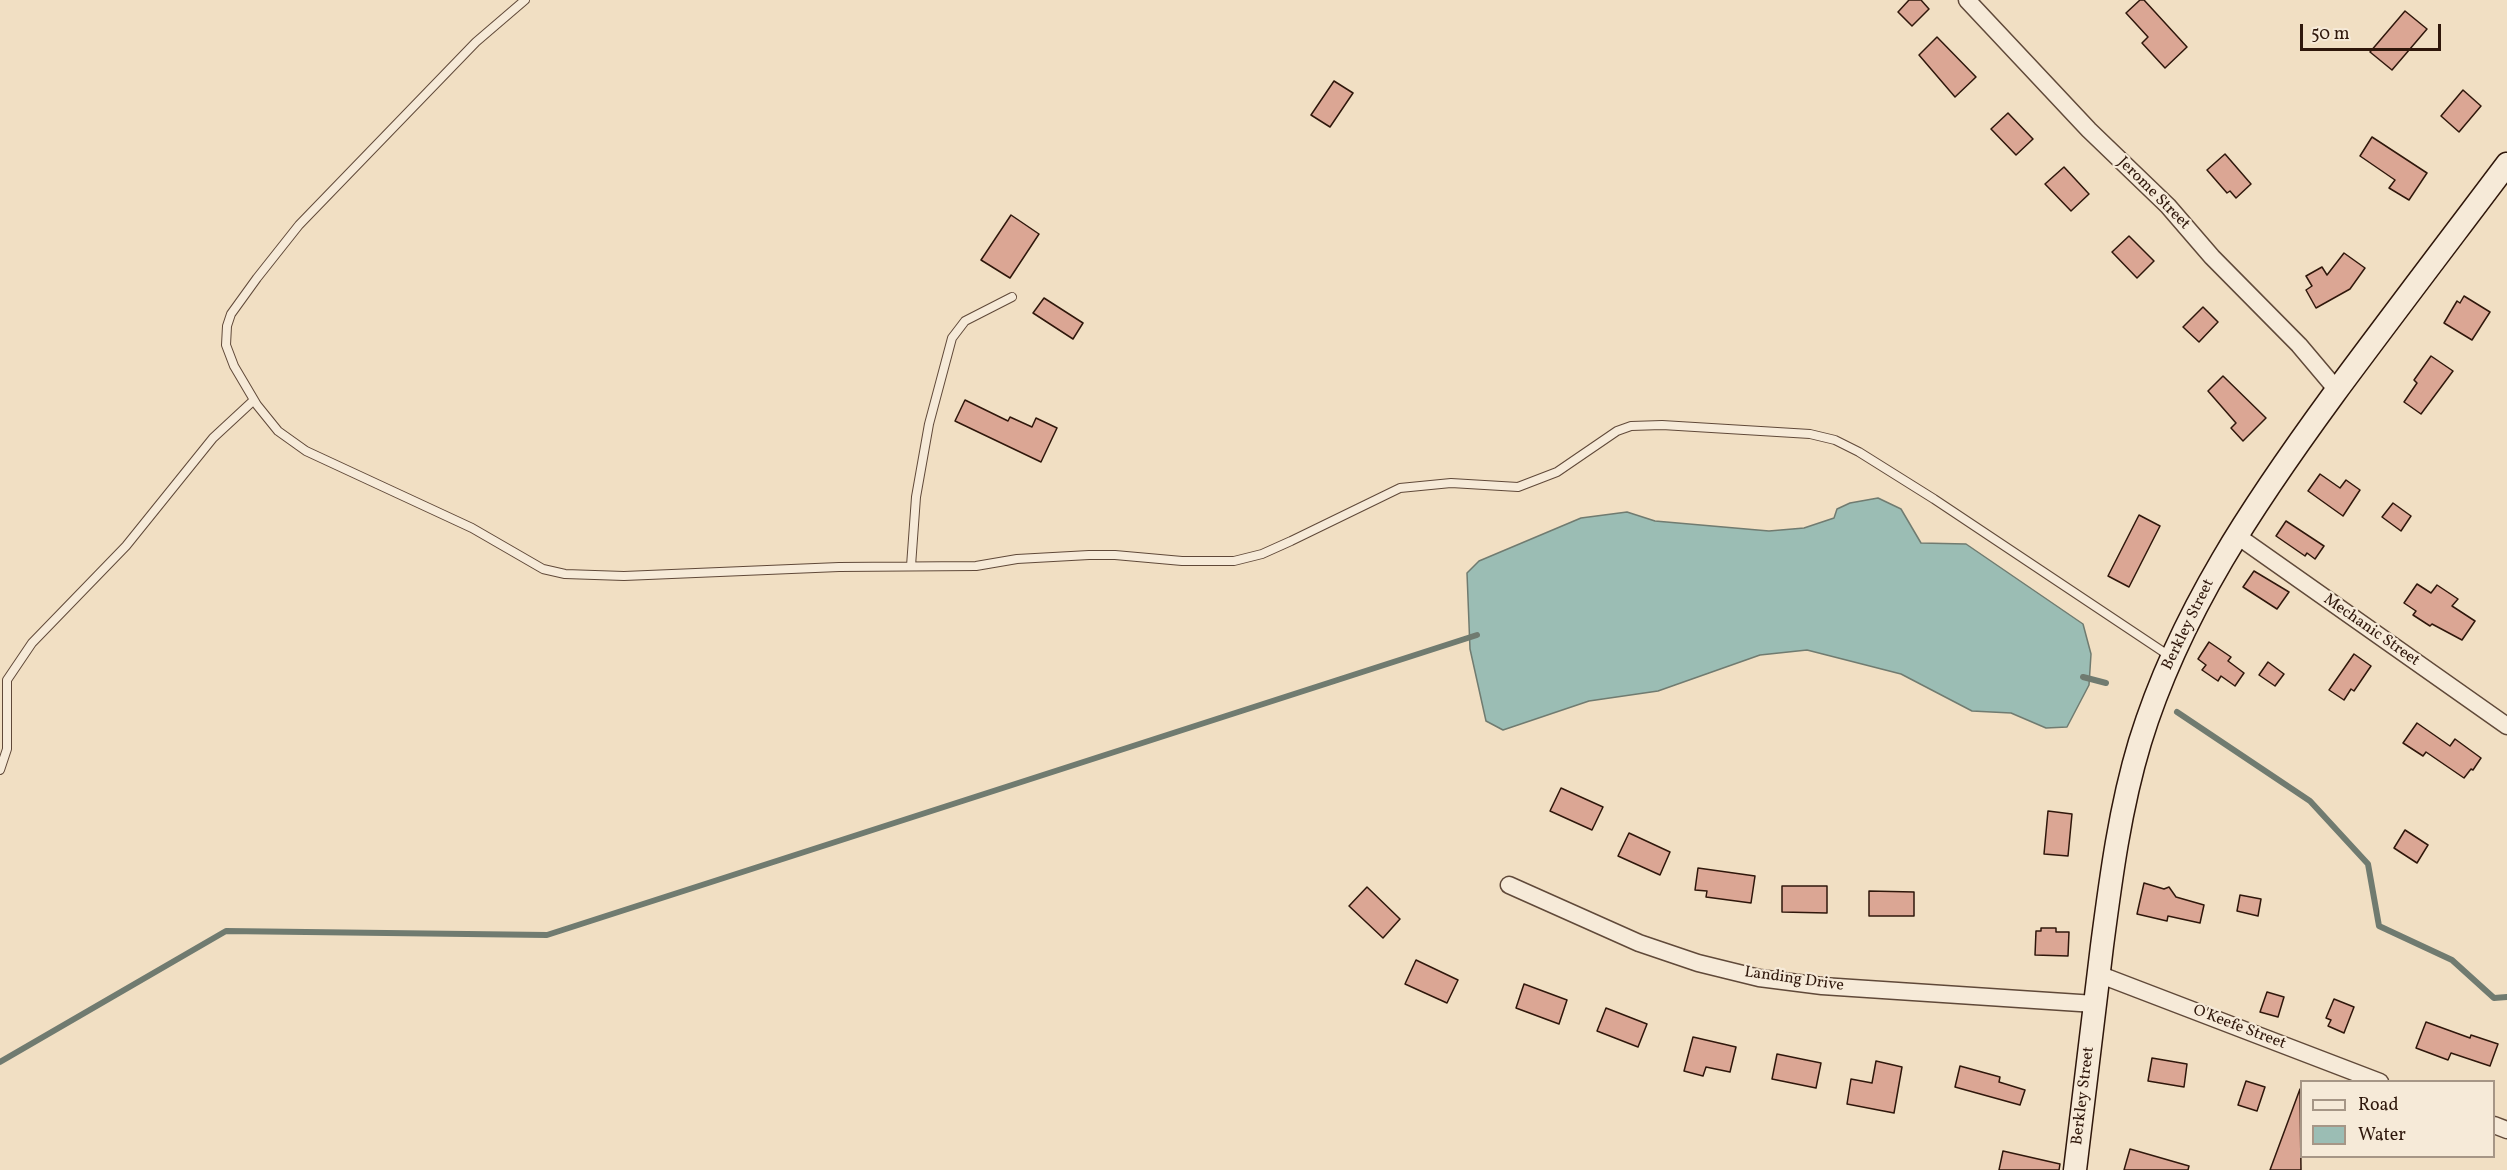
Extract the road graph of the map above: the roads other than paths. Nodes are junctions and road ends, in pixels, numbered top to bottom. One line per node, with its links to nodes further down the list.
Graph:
1 (525, 0): 6 (lane)
2 (1967, 0): 5 (street, Jerome Street)
3 (2507, 164): 5 (main road, Berkley Street)
4 (1012, 297): 8 (lane)
5 (2337, 390): 7 (main road, Berkley Street)
6 (255, 400): 8 (lane); 11 (lane)
7 (2236, 535): 9 (main road, Berkley Street); 10 (street, Mechanic Street)
8 (911, 566): 9 (lane)
9 (2171, 658): 13 (main road, Berkley Street)
10 (2507, 726)
11 (0, 770)
12 (1509, 885): 14 (street, Landing Drive)
13 (2098, 974): 14 (main road, Berkley Street); 15 (street, O'Keefe Street)
14 (2095, 1004): 16 (main road, Berkley Street)
15 (2375, 1080)
16 (2075, 1170)

